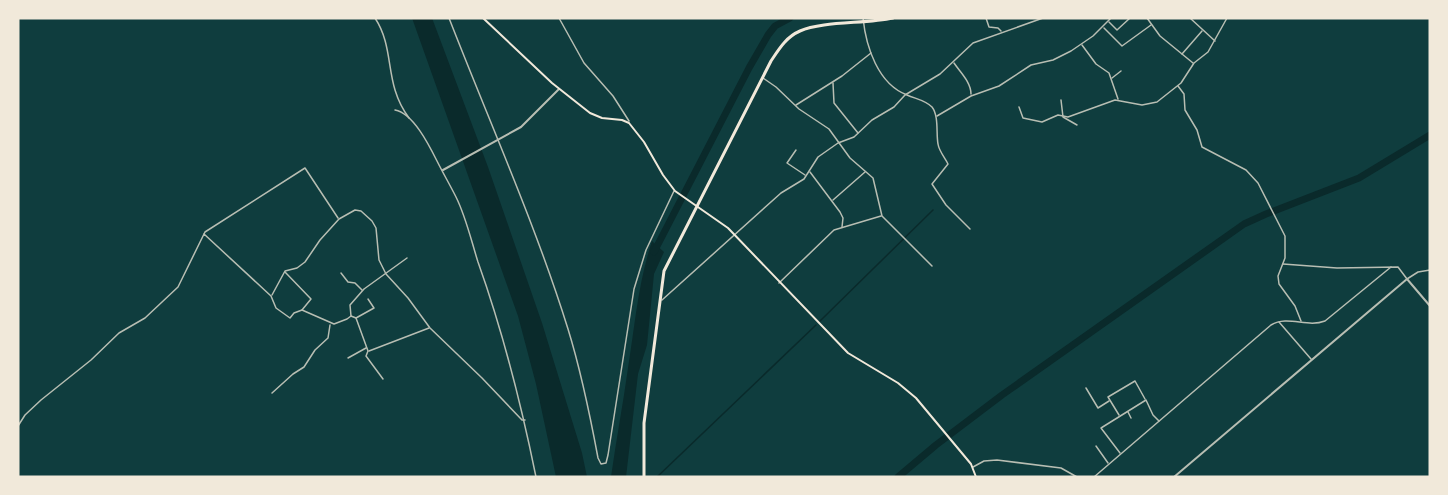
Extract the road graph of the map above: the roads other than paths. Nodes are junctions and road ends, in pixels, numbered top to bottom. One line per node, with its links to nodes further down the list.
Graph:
1 (375, 18): 40 (street)
2 (449, 18): 44 (street)
3 (483, 18): 30 (main road)
4 (559, 18): 41 (street)
5 (889, 18): 13 (highway)
6 (986, 18): 18 (street)
7 (1043, 18): 18 (street)
8 (1111, 18): 14 (street)
9 (1130, 18): 14 (street)
10 (1147, 18): 15 (street)
11 (1190, 18): 17 (street)
12 (1227, 18): 19 (street)
13 (864, 20): 21 (street); 26 (highway)
14 (1108, 21): 16 (street)
15 (1152, 25): 16 (street); 22 (street)
16 (1103, 27): 20 (street)
17 (1203, 30): 19 (street); 22 (street)
18 (1002, 32): 23 (street)
19 (1215, 41): 24 (street)
20 (1081, 45): 27 (street); 32 (street)
21 (871, 53): 28 (street); 31 (street)
22 (1182, 54): 24 (street)
23 (953, 62): 31 (street); 32 (street)
24 (1193, 64): 29 (street)
25 (1121, 71): 27 (street)
26 (762, 78): 35 (street); 53 (highway)
27 (1112, 78): 34 (street)
28 (833, 82): 35 (street); 43 (street)
29 (1178, 86): 34 (street); 61 (street)
30 (559, 89): 41 (main road); 44 (street)
31 (905, 95): 38 (street); 43 (street)
32 (971, 96): 38 (street)
33 (1061, 100): 39 (street)
34 (1118, 100): 39 (street)
35 (796, 105): 45 (street)
36 (1019, 106): 39 (street)
37 (395, 110): 40 (street)
38 (936, 116): 57 (street)
39 (1063, 116): 42 (street)
40 (410, 118): 47 (street)
41 (629, 123): 51 (main road)
42 (1077, 125)
43 (858, 133): 45 (street)
44 (496, 140): 47 (street); 51 (street)
45 (838, 143): 48 (street); 49 (street)
46 (796, 150): 50 (street)
47 (443, 170): 94 (street)
48 (809, 171): 50 (street); 52 (street)
49 (866, 171): 52 (street); 54 (street)
50 (806, 176): 59 (street)
51 (675, 190): 53 (main road)
52 (832, 200): 56 (street)
53 (695, 207): 59 (main road); 73 (highway)
54 (882, 216): 56 (street); 62 (street)
55 (339, 219): 58 (street); 65 (street); 67 (street)
56 (842, 227): 69 (street)
57 (970, 229)
58 (204, 234): 71 (street); 96 (street)
59 (734, 235): 69 (main road); 73 (street)
60 (407, 258): 67 (street)
61 (1283, 264): 63 (street); 79 (street)
62 (932, 266)
63 (1391, 267): 68 (street); 79 (street)
64 (1430, 270): 68 (street)
65 (285, 271): 71 (street); 75 (street)
66 (341, 273): 70 (street)
67 (386, 274): 70 (street); 81 (street)
68 (1407, 279): 74 (street); 85 (street)
69 (779, 283): 100 (main road)
70 (362, 291): 76 (street)
71 (271, 296): 75 (street)
72 (368, 298): 77 (street)
73 (660, 300): 102 (highway)
74 (1430, 306)
75 (302, 310): 80 (street)
76 (351, 316): 77 (street); 80 (street)
77 (356, 318): 82 (street)
78 (1278, 321): 79 (street); 85 (street); 95 (street)
79 (1302, 322)
80 (331, 324): 88 (street)
81 (430, 328): 83 (street); 94 (street)
82 (366, 348): 83 (street); 84 (street)
83 (368, 351): 86 (street)
84 (348, 358)
85 (1311, 359): 106 (street)
86 (383, 379)
87 (1086, 388): 89 (street)
88 (272, 393)
89 (1110, 400): 90 (street); 92 (street)
90 (1146, 400): 91 (street); 95 (street)
91 (1127, 412): 92 (street); 93 (street)
92 (1120, 416): 98 (street)
93 (1131, 418)
94 (525, 420): 101 (street)
95 (1159, 421): 98 (street)
96 (18, 426)
97 (1096, 446): 99 (street)
98 (1121, 454): 99 (street)
99 (1109, 464): 105 (street)
100 (973, 467): 103 (main road); 104 (street)
101 (536, 477)
102 (644, 477)
103 (976, 477)
104 (1077, 477)
105 (1094, 477)
106 (1174, 477)

